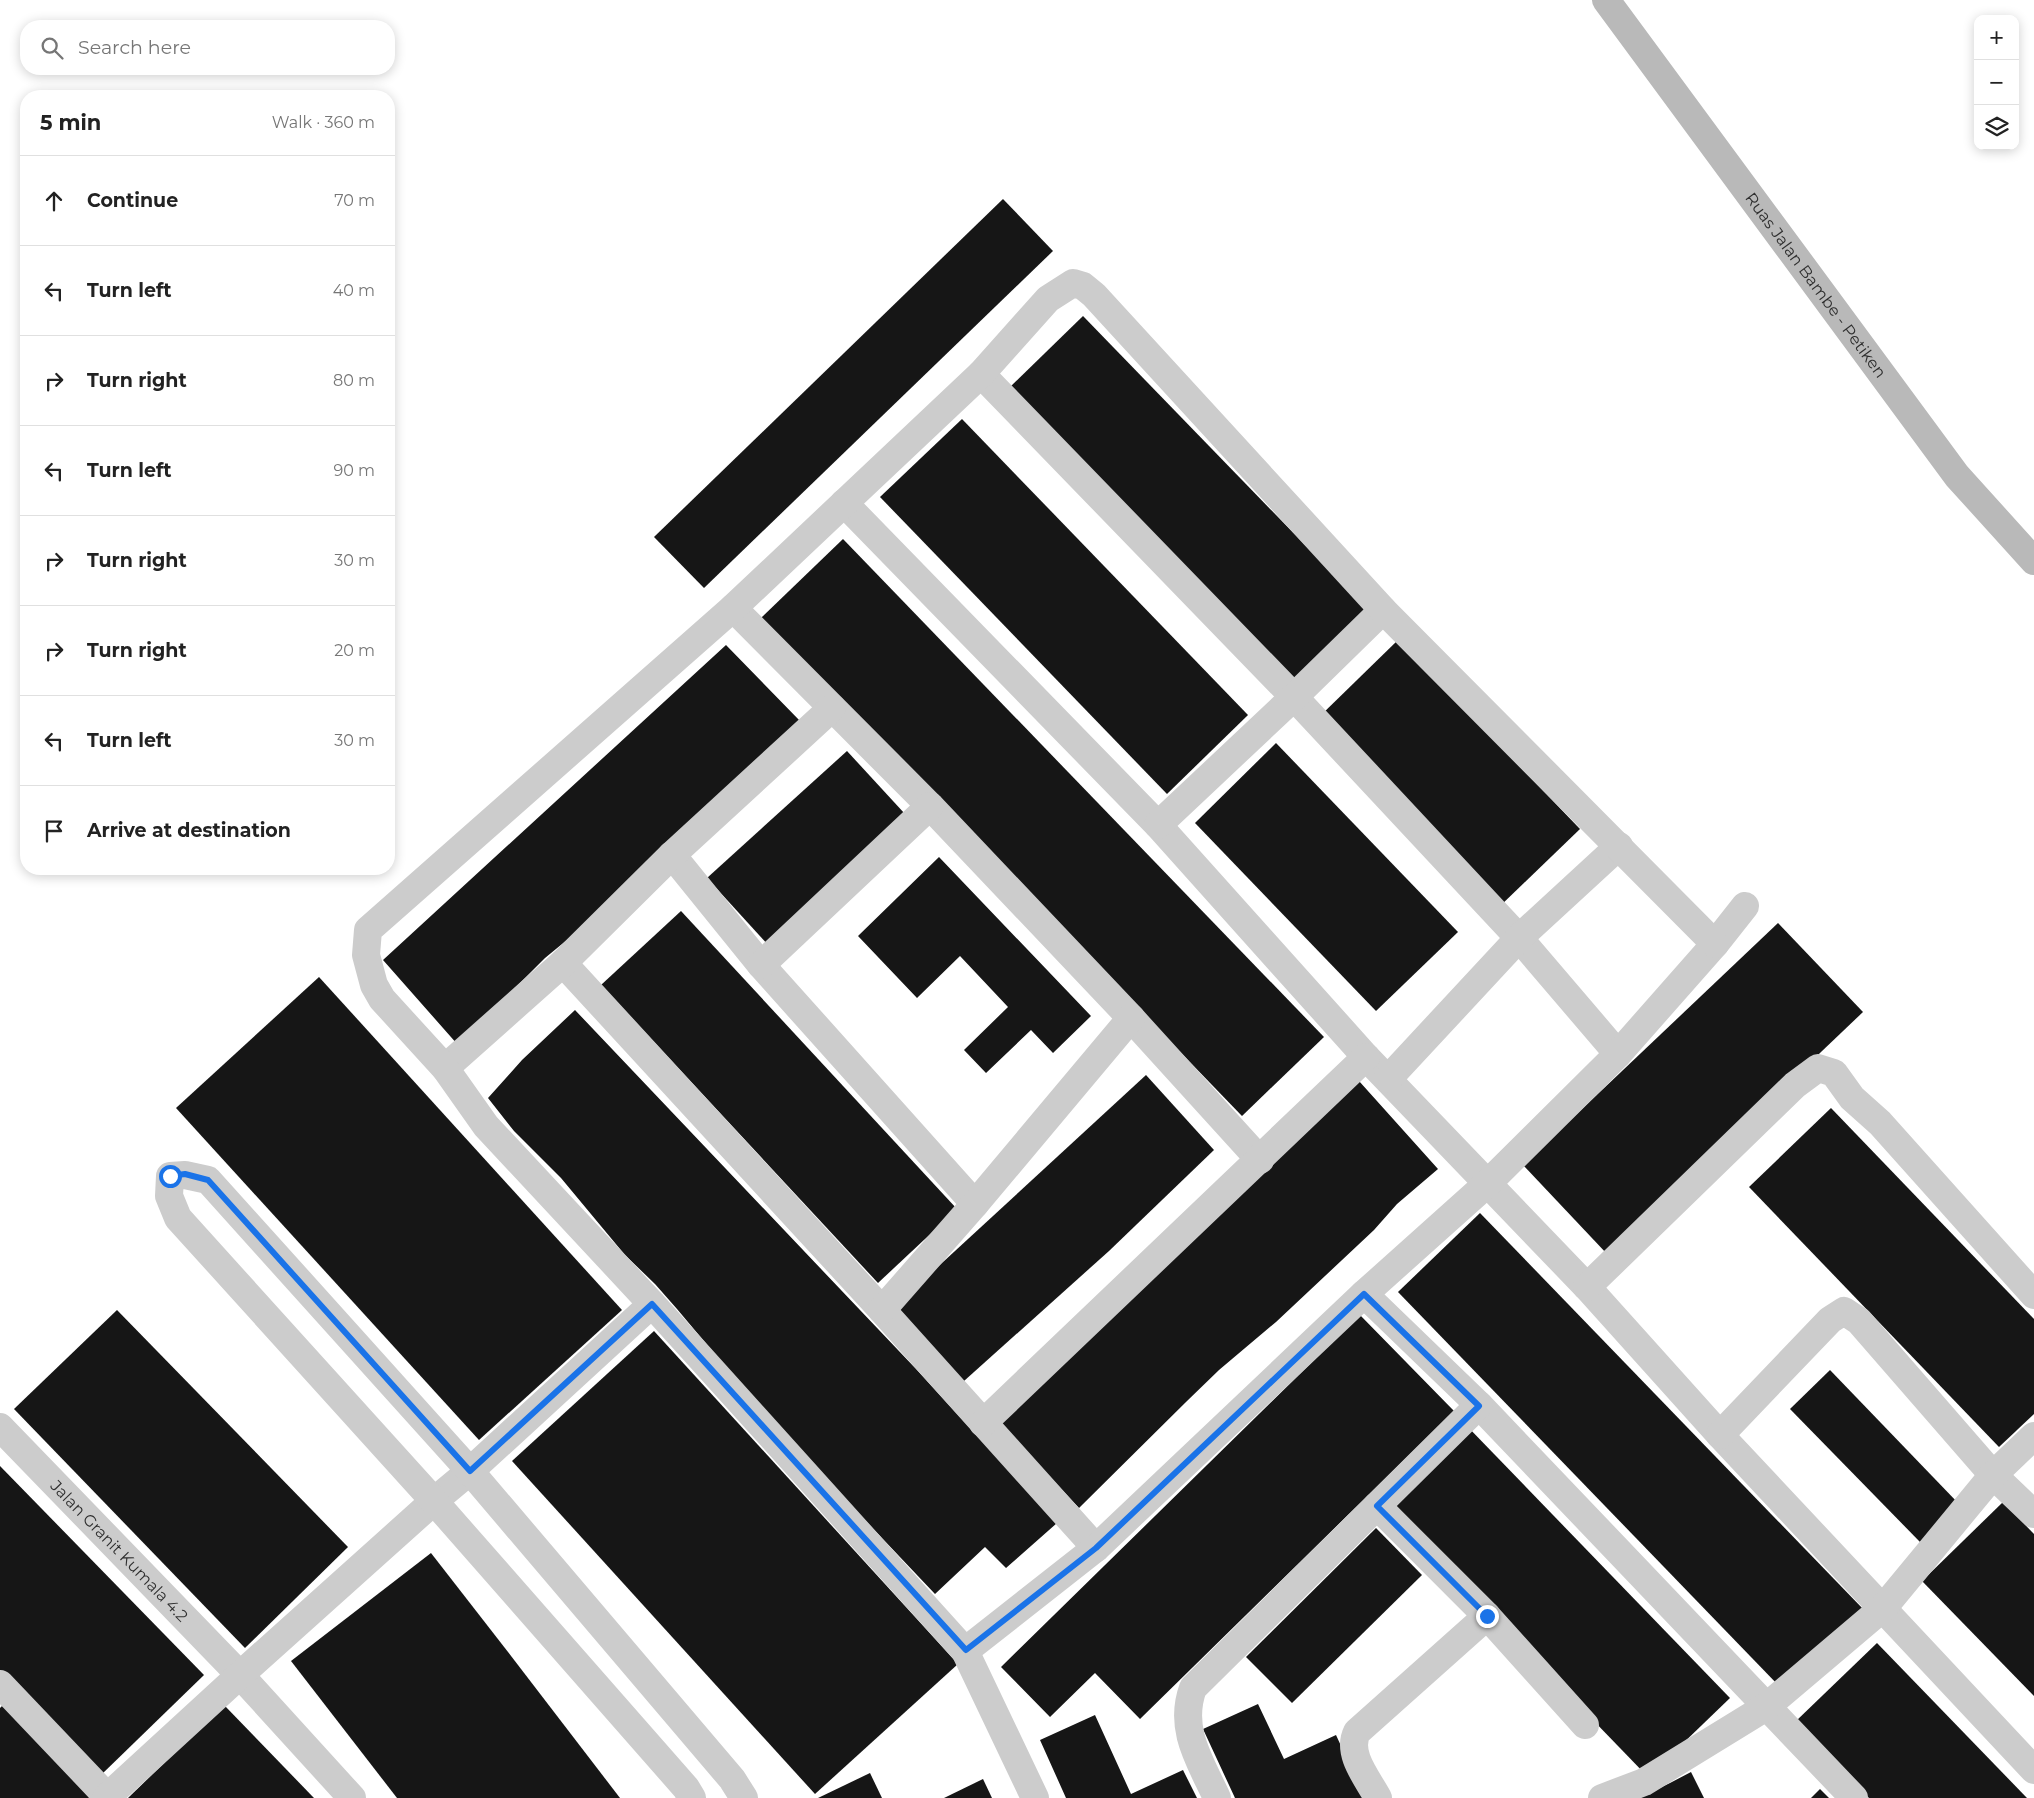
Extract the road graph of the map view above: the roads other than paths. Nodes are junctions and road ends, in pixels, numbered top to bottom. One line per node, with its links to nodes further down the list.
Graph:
1 (1606, 0): 4 (main road, Ruas Jalan Bambe - Petiken)
2 (981, 374): 3 (street); 6 (street); 7 (street)
3 (844, 503): 5 (street); 10 (street)
4 (2034, 561)
5 (732, 608): 8 (street); 21 (street)
6 (1383, 610): 7 (street); 11 (street)
7 (1294, 697): 10 (street); 14 (street)
8 (832, 708): 9 (street); 12 (street)
9 (930, 806): 17 (street); 18 (street)
10 (1158, 825): 20 (street)
11 (1619, 846): 14 (street); 15 (street)
12 (672, 855): 16 (street); 17 (street)
13 (1745, 906): 15 (street)
14 (1519, 938): 19 (street); 22 (street)
15 (1715, 944): 19 (street)
16 (563, 963): 21 (street); 30 (street)
17 (761, 965): 25 (street)
18 (1131, 1018): 23 (street); 25 (street)
19 (1618, 1054): 24 (street)
20 (1366, 1057): 22 (street); 23 (street)
21 (445, 1068): 29 (street)
22 (1388, 1079): 24 (street)
23 (1260, 1160): 32 (street)
24 (1488, 1183): 26 (street); 27 (street)
25 (975, 1204): 30 (street)
26 (1587, 1287): 28 (street); 34 (street)
27 (1364, 1294): 31 (street); 41 (street)
28 (2034, 1295)
29 (652, 1304): 36 (street); 44 (street)
30 (882, 1310): 32 (street)
31 (1479, 1406): 39 (street); 47 (street)
32 (983, 1423): 41 (street)
33 (0, 1426): 45 (street, Jalan Granit Kumala 4.2)
34 (1720, 1435): 37 (street); 42 (street)
35 (2034, 1436): 37 (street)
36 (470, 1471): 38 (street); 38 (street); 53 (street)
37 (1994, 1475): 40 (street); 42 (street)
38 (434, 1501): 45 (street); 52 (street)
39 (1377, 1506): 43 (street); 55 (street)
40 (2034, 1514)
41 (1096, 1548): 44 (street)
42 (1884, 1607): 47 (street); 49 (street)
43 (1487, 1616): 48 (street); 56 (street)
44 (966, 1650): 54 (street)
45 (240, 1675): 50 (street); 51 (street, Jalan Granit Kumala 4.2)
46 (3, 1692): 50 (street)
47 (1766, 1707): 57 (street); 58 (street)
48 (1585, 1724)
49 (2034, 1770)
50 (106, 1798)
51 (352, 1798)
52 (692, 1798)
53 (744, 1798)
54 (1035, 1798)
55 (1217, 1798)
56 (1378, 1798)
57 (1602, 1798)
58 (1854, 1798)

